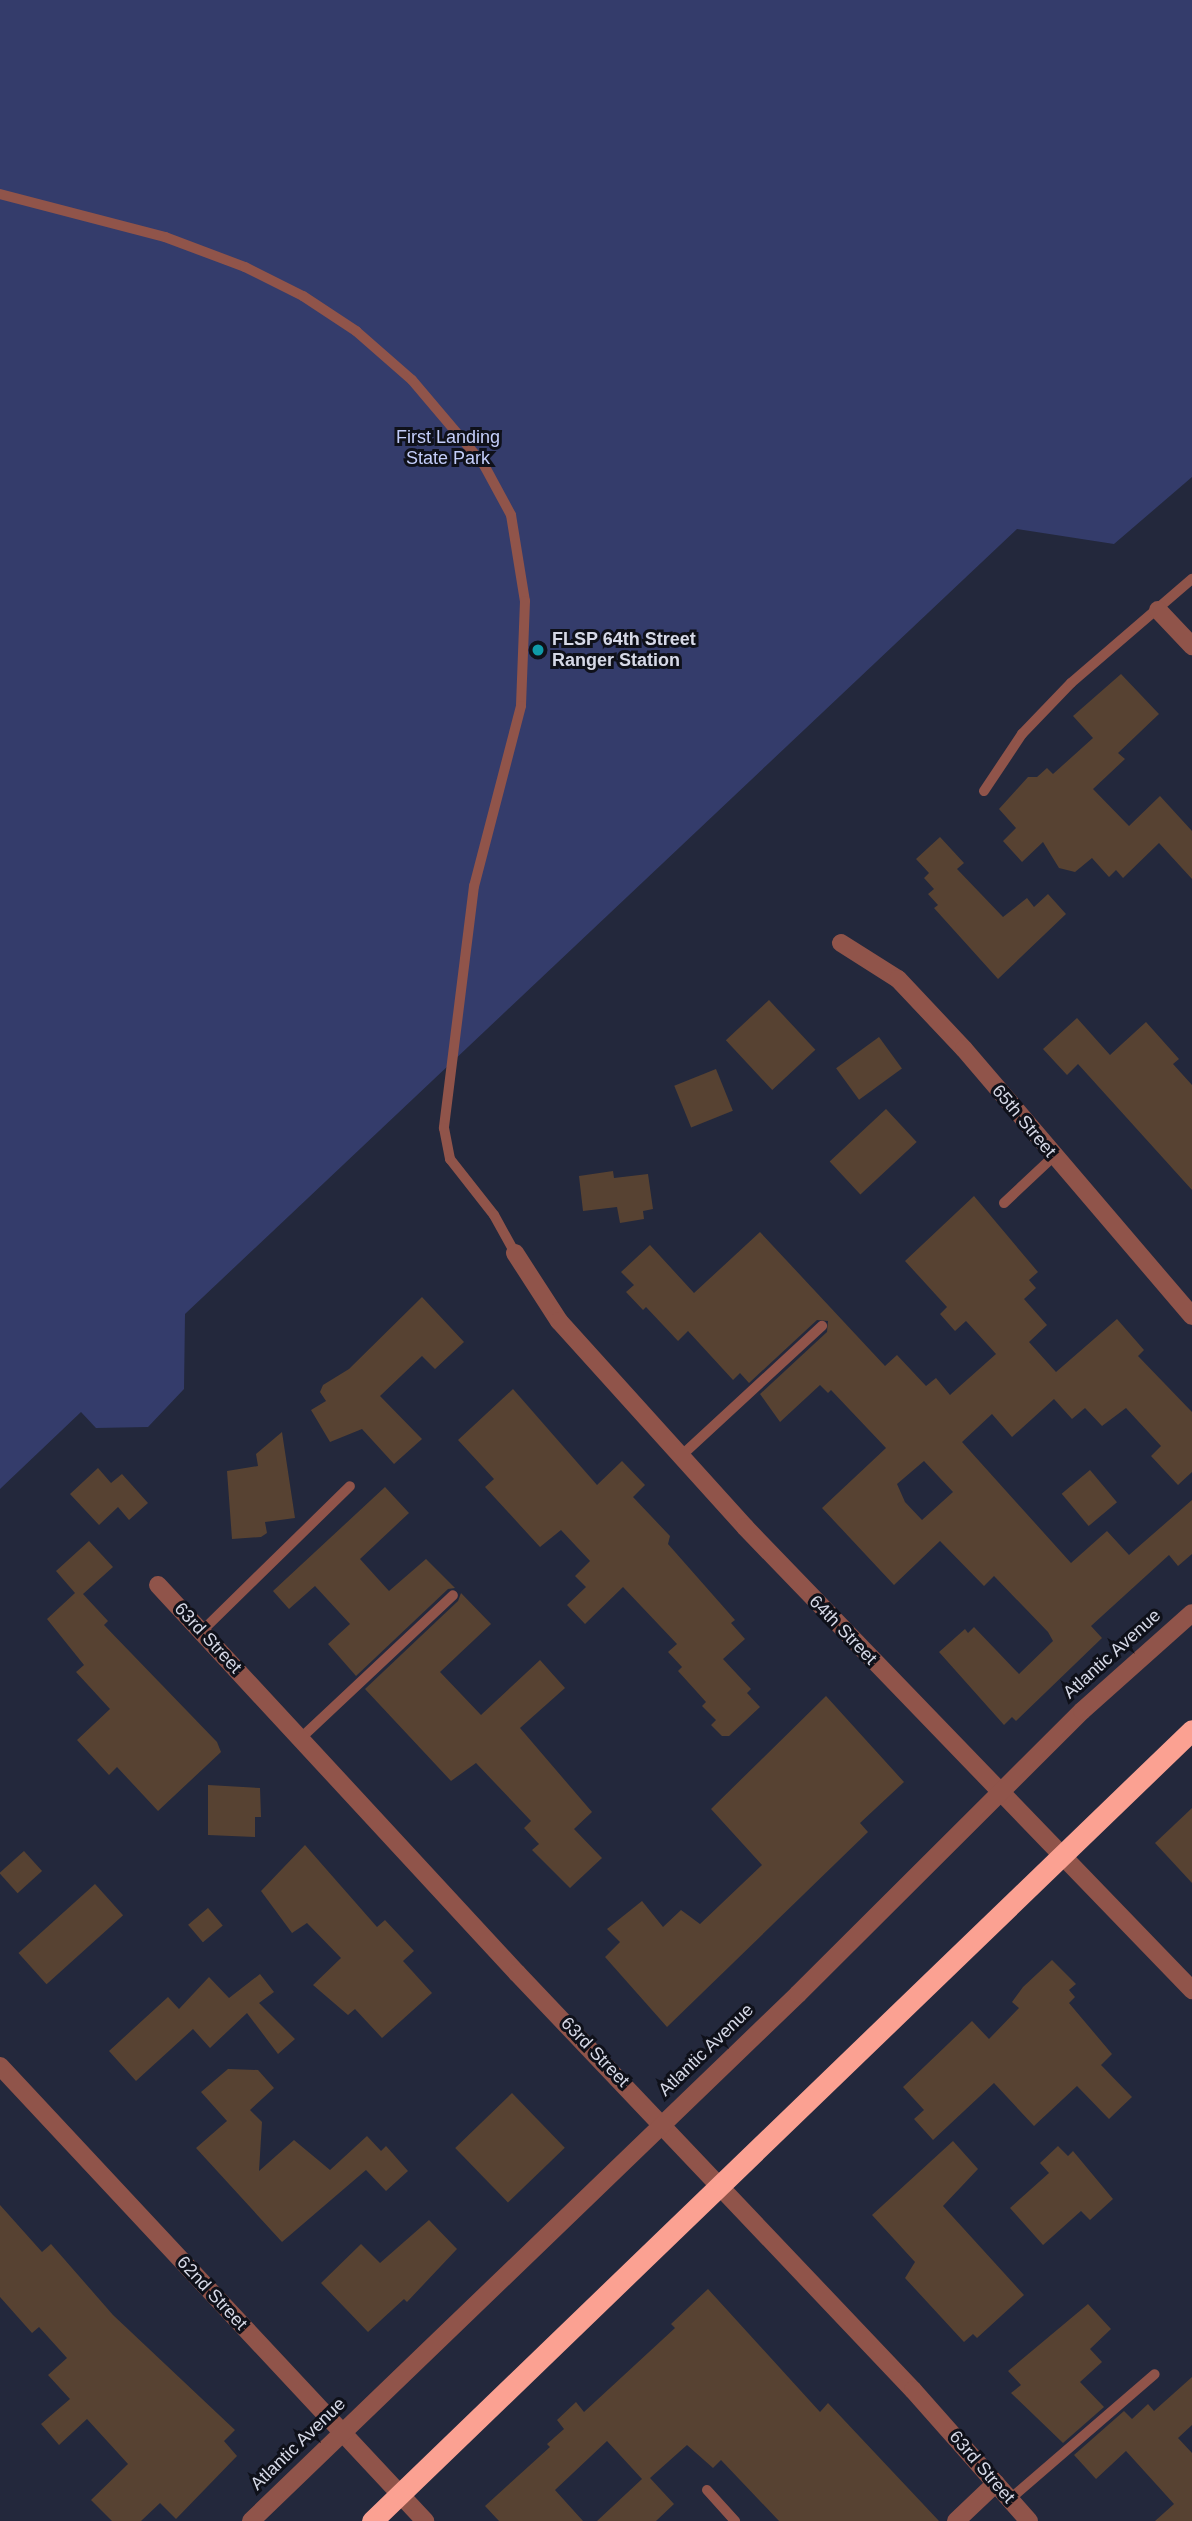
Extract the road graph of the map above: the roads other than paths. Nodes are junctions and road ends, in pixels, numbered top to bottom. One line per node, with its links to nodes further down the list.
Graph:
1 (0, 194): 9 (lane)
2 (1192, 579): 3 (lane)
3 (1158, 610): 4 (street); 5 (lane)
4 (1192, 646)
5 (985, 791)
6 (841, 943): 7 (street, 65th Street)
7 (1053, 1157): 8 (lane); 10 (street, 65th Street)
8 (1004, 1203)
9 (515, 1253): 12 (street, 64th Street)
10 (1192, 1316)
11 (822, 1326): 12 (lane)
12 (681, 1456): 20 (street, 64th Street)
13 (350, 1486): 17 (lane)
14 (158, 1585): 17 (street, 63rd Street)
15 (453, 1595): 19 (lane)
16 (1192, 1613): 20 (street, Atlantic Avenue)
17 (202, 1632): 19 (street, 63rd Street)
18 (1192, 1730): 21 (highway)
19 (302, 1737): 24 (street, 63rd Street)
20 (998, 1793): 21 (street, 64th Street); 24 (street, Atlantic Avenue)
21 (1061, 1855): 22 (street, 64th Street); 25 (highway)
22 (1192, 1990)
23 (0, 2066): 27 (street, 62nd Street)
24 (663, 2122): 25 (street, 63rd Street); 27 (street, Atlantic Avenue)
25 (721, 2185): 28 (street, 63rd Street); 30 (highway)
26 (1155, 2374): 31 (lane)
27 (343, 2432): 30 (street, 62nd Street); 32 (street, Atlantic Avenue)
28 (996, 2483): 31 (street, 63rd Street); 36 (street)
29 (707, 2490): 35 (lane)
30 (400, 2494): 33 (highway); 34 (street, 62nd Street)
31 (1010, 2499): 37 (street, 63rd Street)
32 (251, 2521)
33 (372, 2521)
34 (425, 2521)
35 (735, 2521)
36 (956, 2521)
37 (1030, 2521)

